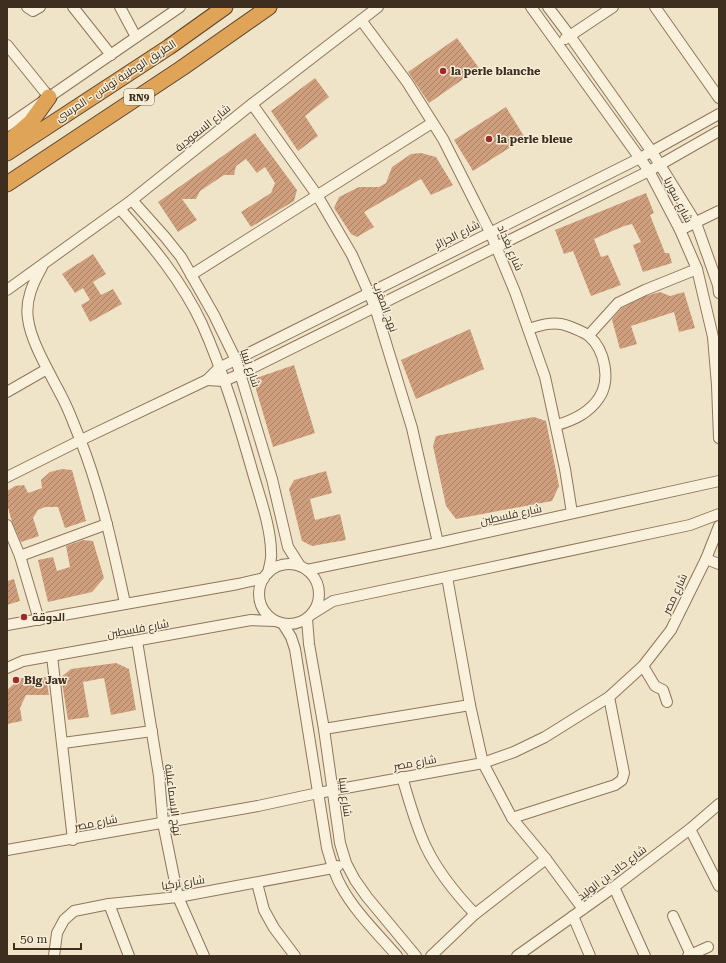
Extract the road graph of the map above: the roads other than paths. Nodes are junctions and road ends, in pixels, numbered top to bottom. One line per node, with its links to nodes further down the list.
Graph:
1 (27, 7): 2 (street)
2 (40, 7)
3 (74, 7): 18 (street)
4 (120, 7): 15 (street)
5 (180, 7): 15 (street)
6 (225, 7): 28 (highway, الطريق الوطنية تونس - المرسى / RN9)
7 (269, 7): 32 (highway, RN9)
8 (378, 7): 13 (street, شارع السعودية)
9 (532, 7): 16 (street, شارع سوريا)
10 (548, 7): 14 (street, شارع سوريا)
11 (613, 7): 14 (street)
12 (655, 7): 20 (street)
13 (361, 20): 21 (street, شارع السعودية); 23 (street, شارع بغداد)
14 (570, 36): 16 (street); 27 (street, شارع سوريا)
15 (136, 37): 18 (street)
16 (558, 43): 29 (street, شارع سوريا)
17 (7, 46): 19 (street)
18 (111, 55): 19 (street)
19 (49, 97): 24 (street); 26 (highway)
20 (719, 98)
21 (252, 104): 33 (street, نهج المغرب); 34 (street, شارع السعودية)
22 (719, 114): 27 (street, شارع الجزائر)
23 (432, 123): 33 (street); 39 (street, شارع بغداد)
24 (7, 126)
25 (719, 131): 30 (street, شارع الجزائر)
26 (7, 144)
27 (652, 152): 29 (street, شارع الجزائر); 30 (street, شارع سوريا)
28 (7, 153)
29 (640, 158): 31 (street, شارع سوريا); 39 (street, شارع الجزائر)
30 (660, 165): 31 (street, شارع الجزائر); 37 (street, شارع سوريا)
31 (649, 171): 38 (street, شارع سوريا); 40 (street, شارع الجزائر)
32 (7, 184)
33 (317, 195): 43 (street); 46 (street, نهج المغرب)
34 (132, 200): 35 (street, شارع السعودية); 43 (street, شارع ليبيا)
35 (120, 209): 41 (street, شارع السعودية); 52 (street)
36 (719, 211): 37 (street)
37 (696, 223): 38 (street); 44 (street, شارع سوريا)
38 (680, 230): 42 (street, شارع سوريا)
39 (490, 232): 40 (street, شارع بغداد); 46 (street, شارع الجزائر)
40 (496, 246): 47 (street, شارع الجزائر); 48 (street, شارع بغداد)
41 (42, 265): 45 (street, شارع السعودية); 51 (street)
42 (696, 269): 49 (street); 57 (street, شارع سوريا)
43 (191, 275): 50 (street, شارع ليبيا)
44 (719, 288)
45 (7, 290)
46 (369, 293): 47 (street, نهج المغرب); 50 (street, شارع الجزائر)
47 (375, 307): 53 (street, شارع الجزائر); 68 (street, نهج المغرب)
48 (528, 329): 49 (street); 58 (street, شارع بغداد)
49 (588, 336): 58 (street)
50 (236, 360): 52 (street, شارع الجزائر); 53 (street, شارع ليبيا)
51 (47, 368): 56 (street); 60 (street)
52 (219, 368): 54 (street, شارع الجزائر); 55 (street)
53 (240, 374): 55 (street, شارع الجزائر); 72 (street, شارع ليبيا)
54 (207, 380): 55 (street, شارع الجزائر); 60 (street, شارع الجزائر)
55 (224, 381): 73 (street)
56 (7, 392)
57 (718, 399): 59 (street, شارع سوريا)
58 (557, 425): 63 (street, شارع بغداد)
59 (719, 438)
60 (80, 440): 61 (street, شارع الجزائر); 65 (street)
61 (7, 477)
62 (719, 480): 63 (street, شارع فلسطين)
63 (572, 514): 68 (street, شارع فلسطين)
64 (719, 514): 74 (street)
65 (107, 524): 69 (street); 75 (street)
66 (7, 525): 69 (street)
67 (719, 526): 70 (street, شارع مصر)
68 (438, 543): 72 (street, شارع فلسطين)
69 (20, 556): 77 (street)
70 (706, 559): 71 (street); 82 (street, شارع مصر)
71 (719, 564)
72 (304, 568): 73 (street); 76 (street)
73 (266, 576): 75 (street); 78 (street)
74 (447, 577): 76 (street); 86 (street)
75 (125, 604): 77 (street)
76 (310, 617): 78 (street); 87 (street, شارع ليبيا)
77 (39, 620): 79 (street)
78 (279, 622): 80 (street, شارع فلسطين); 93 (street)
79 (7, 625)
80 (137, 641): 81 (street, شارع فلسطين); 88 (street, نهج الإسماعيلية)
81 (52, 656): 83 (street, شارع فلسطين); 89 (street)
82 (643, 666): 84 (street, شارع مصر); 85 (street)
83 (7, 668)
84 (609, 697): 90 (street, شارع مصر); 95 (street)
85 (667, 702)
86 (470, 705): 87 (street); 90 (street)
87 (324, 729): 92 (street, شارع ليبيا)
88 (152, 731): 89 (street); 96 (street, نهج الإسماعيلية)
89 (63, 743): 98 (street)
90 (483, 763): 91 (street, شارع مصر); 95 (street)
91 (402, 777): 92 (street, شارع مصر); 109 (street)
92 (332, 791): 93 (street, شارع مصر); 101 (street, شارع ليبيا)
93 (318, 793): 96 (street, شارع مصر); 102 (street)
94 (719, 804): 97 (street, شارع خالد بن الوليد)
95 (512, 818): 100 (street)
96 (163, 823): 98 (street, شارع مصر); 106 (street, نهج الإسماعيلية)
97 (690, 829): 104 (street); 105 (street, شارع خالد بن الوليد)
98 (73, 840): 99 (street, شارع مصر)
99 (7, 850)
100 (546, 859): 108 (street); 109 (street)
101 (346, 863): 102 (street, شارع تركيا); 119 (street, شارع ليبيا)
102 (332, 868): 103 (street, شارع تركيا); 118 (street)
103 (257, 883): 106 (street, شارع تركيا); 117 (street)
104 (719, 886)
105 (614, 887): 108 (street, شارع خالد بن الوليد); 123 (street)
106 (178, 897): 107 (street, شارع تركيا); 116 (street, نهج الإسماعيلية)
107 (109, 904): 114 (street, شارع تركيا); 115 (street)
108 (583, 909): 110 (street, شارع خالد بن الوليد)
109 (475, 914): 120 (street)
110 (573, 916): 121 (street, شارع خالد بن الوليد); 122 (street)
111 (673, 916): 113 (street)
112 (708, 947): 113 (street)
113 (689, 955)
114 (54, 956)
115 (129, 956)
116 (204, 956)
117 (295, 956)
118 (397, 956)
119 (416, 956)
120 (431, 956)
121 (517, 956)
122 (590, 956)
123 (645, 956)

